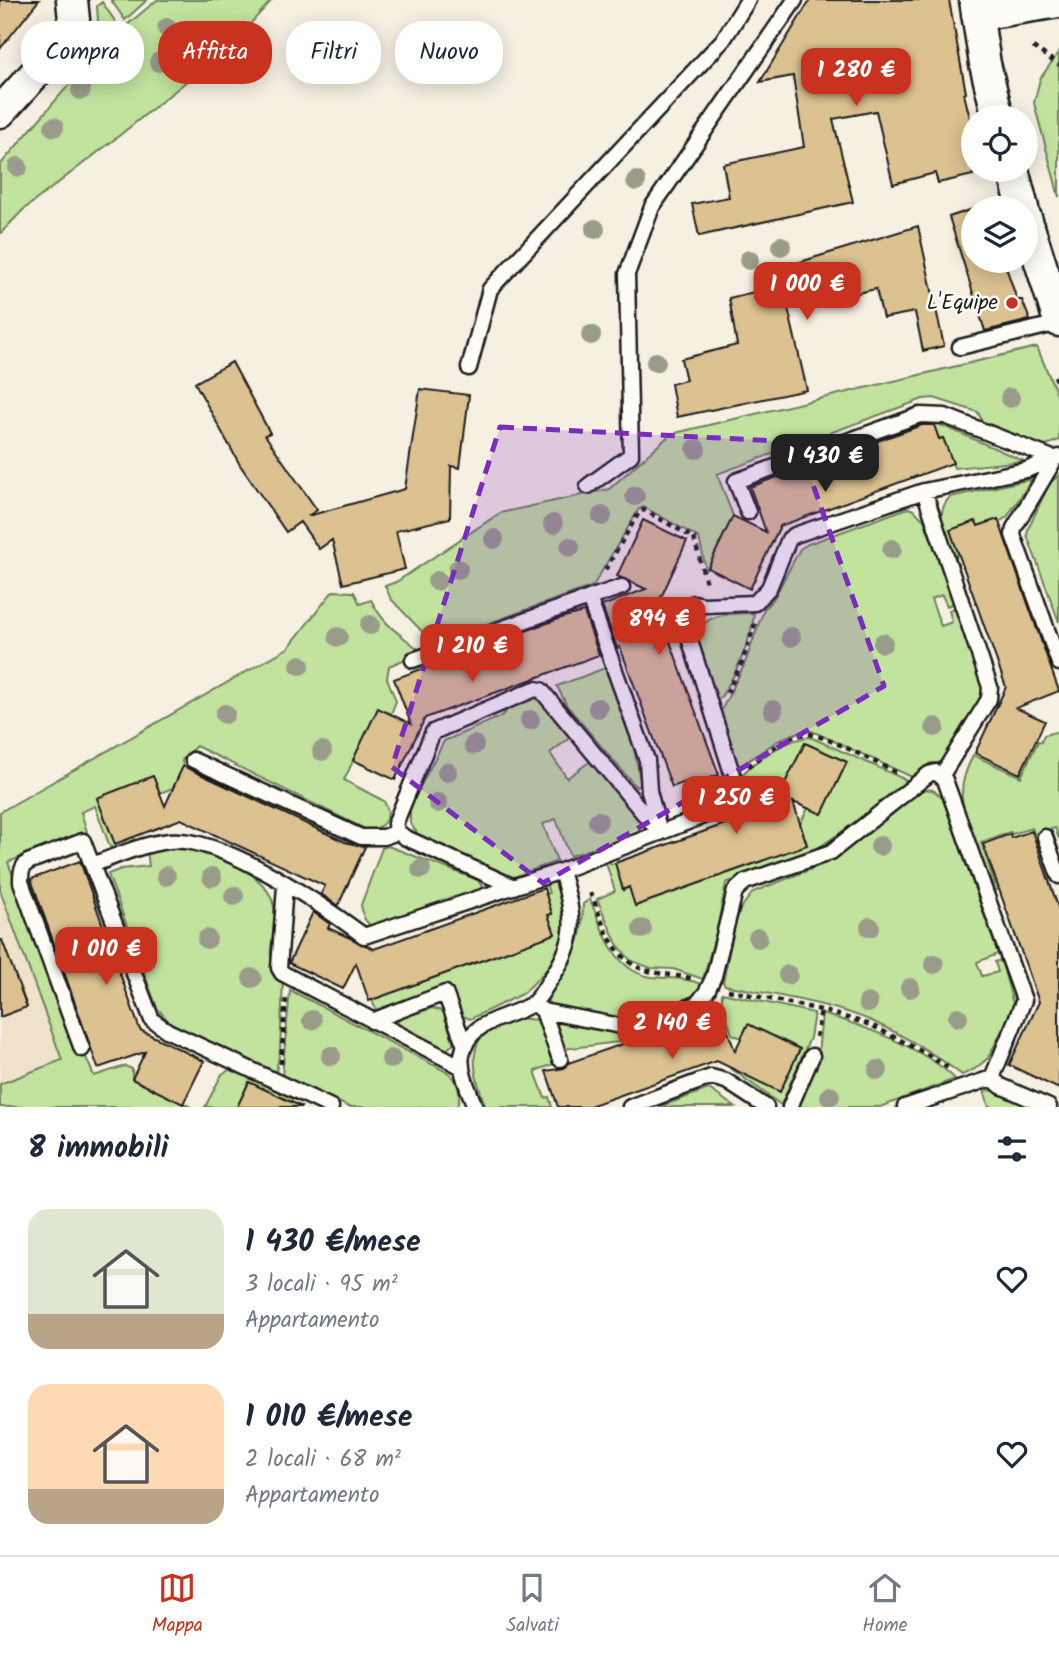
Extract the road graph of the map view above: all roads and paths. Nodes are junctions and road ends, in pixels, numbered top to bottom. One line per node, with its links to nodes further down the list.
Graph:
1 (72, 0): 9 (street)
2 (748, 0): 13 (lane)
3 (795, 0): 17 (lane)
4 (1059, 2): 5 (street)
5 (976, 7): 8 (street)
6 (1033, 47): 7 (path)
7 (1059, 65)
8 (995, 105)
9 (0, 112)
10 (1038, 256): 11 (street)
11 (1059, 322): 12 (lane)
12 (960, 347)
13 (469, 368)
14 (1055, 376): 15 (path)
15 (1059, 386)
16 (1057, 458): 18 (lane); 19 (lane); 25 (lane)
17 (588, 486)
18 (924, 491): 22 (lane); 29 (lane)
19 (748, 512)
20 (622, 587): 21 (lane)
21 (592, 597): 23 (path); 24 (lane); 32 (lane)
22 (763, 597): 23 (lane); 26 (path)
23 (712, 605): 26 (lane)
24 (413, 660)
25 (1059, 663)
26 (713, 715): 28 (lane)
27 (193, 760): 31 (lane)
28 (731, 772): 30 (path); 32 (lane)
29 (942, 775): 30 (lane); 50 (lane)
30 (918, 783): 41 (lane)
31 (398, 832): 32 (lane); 38 (lane)
32 (660, 833): 35 (lane)
33 (1045, 837): 36 (lane)
34 (92, 865): 37 (lane); 46 (lane); 51 (lane)
35 (561, 871): 38 (lane); 39 (lane)
36 (1059, 876)
37 (285, 886): 38 (lane); 40 (lane)
38 (514, 887)
39 (572, 904): 41 (path); 42 (lane)
40 (287, 978): 44 (lane); 51 (path)
41 (710, 985): 42 (lane); 43 (path)
42 (538, 1007): 45 (lane); 48 (lane)
43 (821, 1010): 47 (path); 52 (path)
44 (372, 1021): 45 (lane); 49 (lane)
45 (465, 1046): 49 (lane)
46 (82, 1049)
47 (812, 1056): 57 (lane)
48 (560, 1059)
49 (462, 1067): 54 (lane)
50 (992, 1079): 52 (lane); 59 (lane)
51 (276, 1081): 53 (lane)
52 (965, 1087): 58 (lane)
53 (331, 1107)
54 (475, 1107)
55 (630, 1107): 56 (lane)
56 (766, 1107)
57 (790, 1107)
58 (905, 1107)
59 (1049, 1107)

